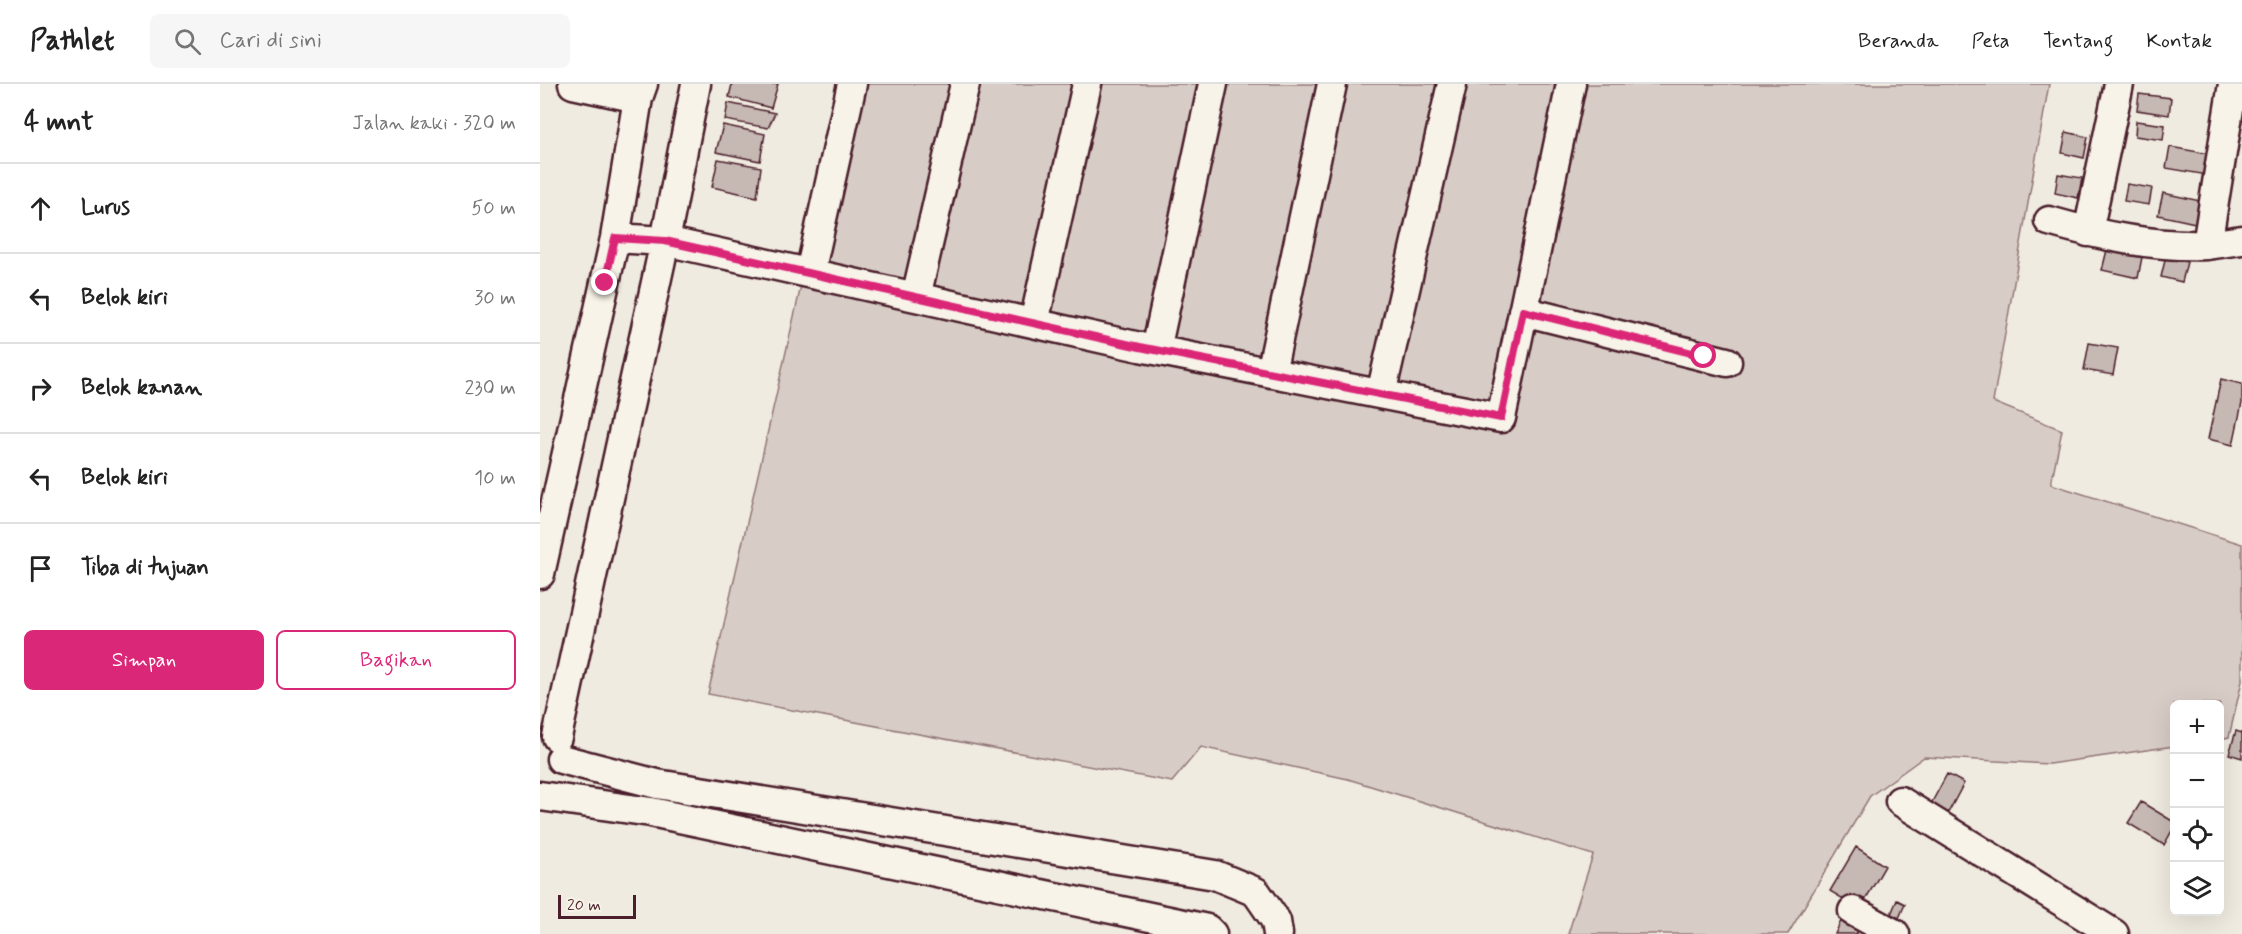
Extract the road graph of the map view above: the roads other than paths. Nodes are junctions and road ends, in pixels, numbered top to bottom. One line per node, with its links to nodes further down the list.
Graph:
1 (573, 84): 12 (street)
2 (696, 84): 17 (street)
3 (852, 84): 19 (street)
4 (965, 84): 20 (street)
5 (1087, 84): 22 (street)
6 (1213, 84): 23 (street)
7 (1332, 84): 25 (street)
8 (1452, 84): 26 (street)
9 (1571, 84): 21 (street)
10 (2119, 84): 14 (street)
11 (2233, 84): 18 (street)
12 (640, 91): 15 (street)
13 (2049, 221): 14 (street)
14 (2088, 232): 18 (street)
15 (615, 238): 17 (street); 27 (street)
16 (2242, 240): 18 (street)
17 (665, 241): 19 (street); 28 (street)
18 (2207, 245)
19 (810, 273): 20 (street)
20 (916, 297): 22 (street)
21 (1523, 311): 24 (street); 26 (street)
22 (1034, 323): 23 (street)
23 (1156, 351): 25 (street)
24 (1727, 362)
25 (1271, 373): 26 (street)
26 (1381, 394)
27 (540, 574)
28 (553, 741): 29 (street); 33 (street)
29 (540, 795): 32 (street)
30 (1900, 801): 35 (street)
31 (1853, 911): 34 (street)
32 (1212, 934)
33 (1278, 934)
34 (1895, 934)
35 (2114, 934)

